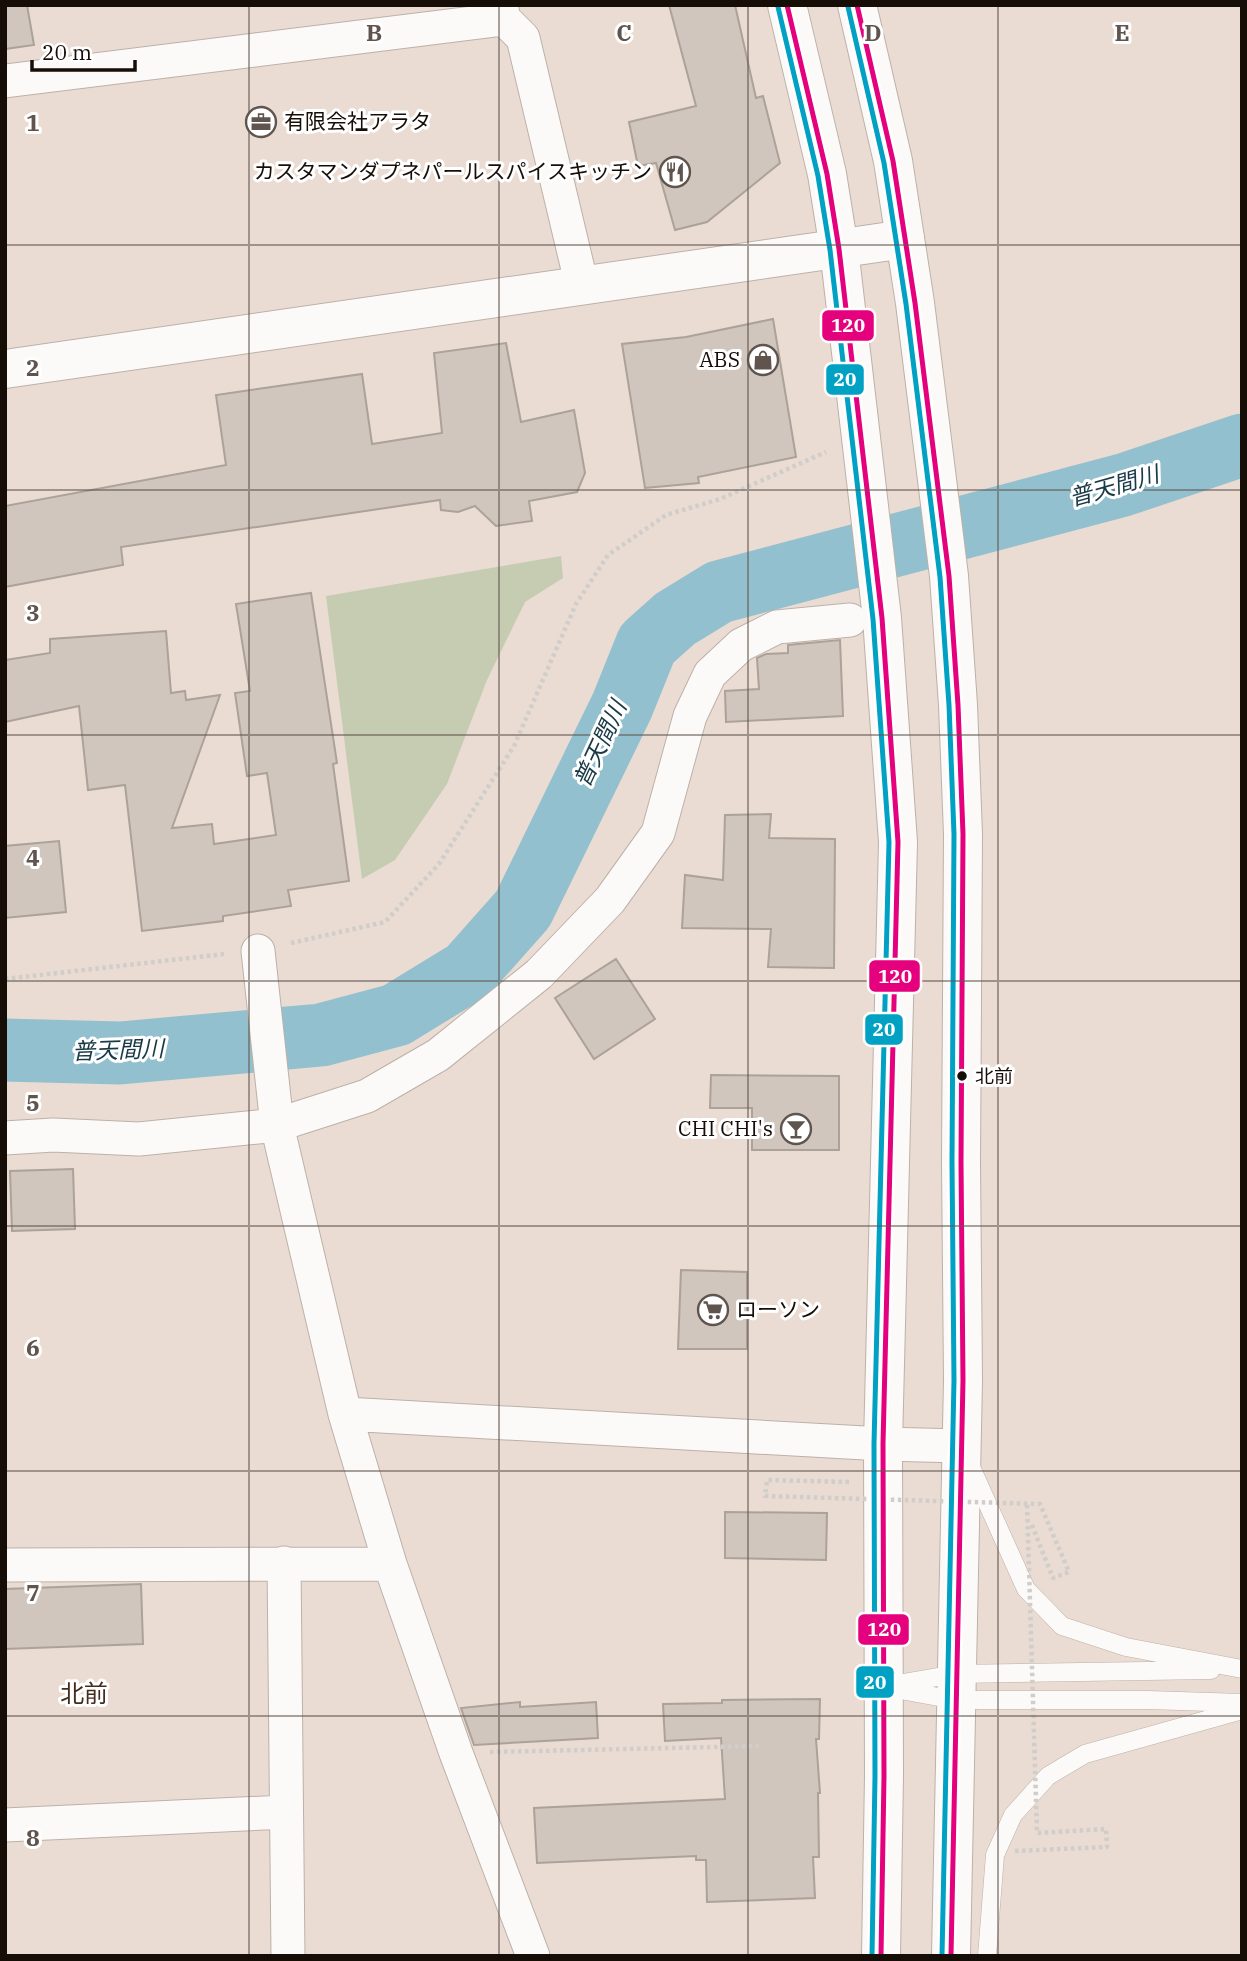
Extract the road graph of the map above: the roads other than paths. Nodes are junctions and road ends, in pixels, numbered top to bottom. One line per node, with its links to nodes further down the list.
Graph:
1 (787, 5): 6 (main road)
2 (857, 5): 5 (main road)
3 (502, 12): 4 (street); 7 (street)
4 (5, 81)
5 (905, 239): 6 (main road); 15 (main road)
6 (839, 249): 7 (main road); 14 (main road)
7 (582, 286): 8 (main road)
8 (5, 369)
9 (850, 620): 11 (street)
10 (258, 950): 11 (street)
11 (275, 1110): 12 (street); 13 (street)
12 (5, 1138)
13 (345, 1415): 14 (street); 18 (street)
14 (883, 1444): 15 (street); 20 (main road)
15 (961, 1446): 19 (lane); 21 (main road)
16 (284, 1563): 17 (street); 18 (street); 24 (street)
17 (5, 1564)
18 (390, 1564): 27 (street)
19 (1242, 1669): 21 (lane)
20 (884, 1687): 21 (lane); 21 (lane); 28 (main road)
21 (955, 1687): 22 (lane); 29 (main road)
22 (1242, 1703)
23 (1242, 1710): 30 (lane)
24 (286, 1812): 25 (street); 26 (street)
25 (5, 1825)
26 (288, 1956)
27 (533, 1956)
28 (881, 1956)
29 (951, 1956)
30 (987, 1956)

